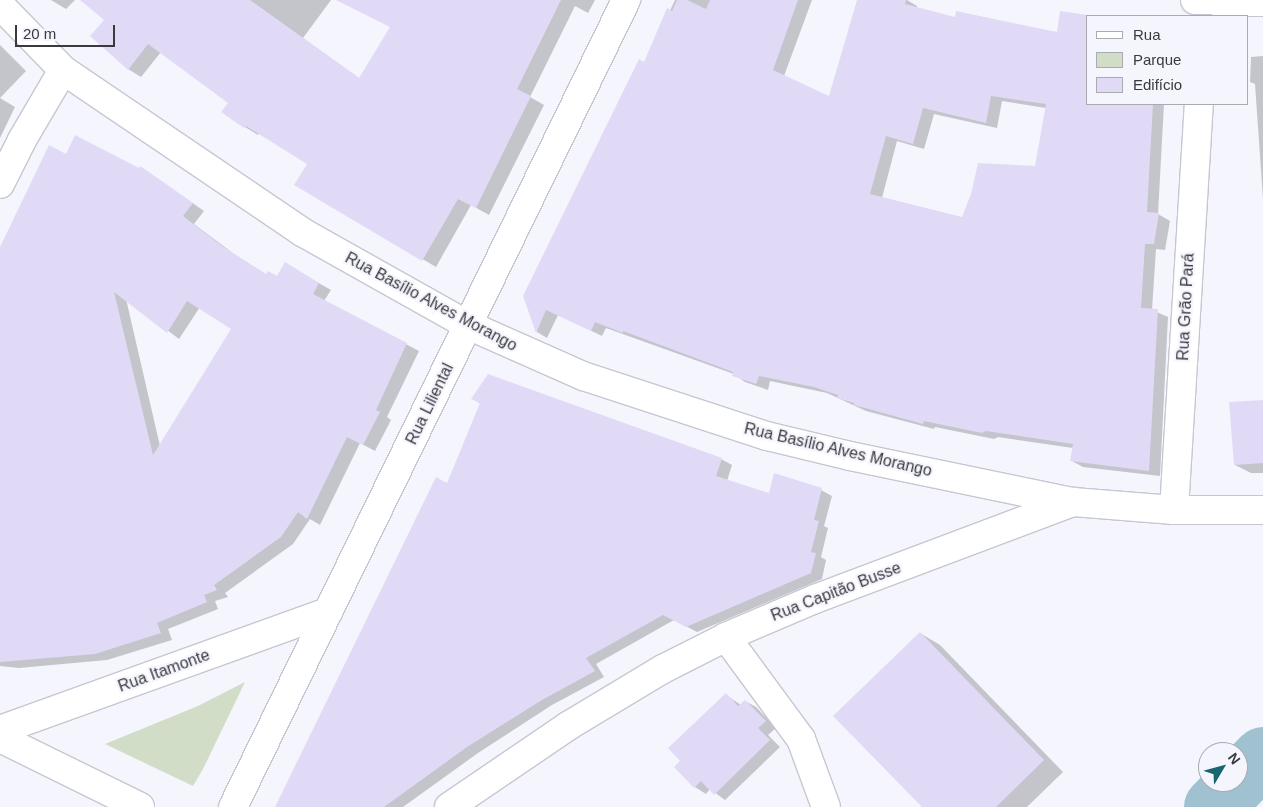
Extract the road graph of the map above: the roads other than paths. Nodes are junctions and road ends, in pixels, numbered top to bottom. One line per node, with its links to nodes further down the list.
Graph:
1 (626, 0): 8 (street, Rua Liliental)
2 (1263, 2): 3 (street)
3 (1202, 4)
4 (0, 5): 5 (street, Rua Basílio Alves Morango)
5 (63, 70): 7 (street); 8 (street, Rua Basílio Alves Morango)
6 (1199, 105): 10 (street, Rua Grão Pará)
7 (0, 184)
8 (468, 325): 9 (street, Rua Basílio Alves Morango); 12 (street, Rua Liliental)
9 (1073, 502): 10 (street, Rua Capitão Busse); 13 (street, Rua Capitão Busse)
10 (1174, 510): 11 (street, Rua Capitão Busse)
11 (1263, 510)
12 (328, 612): 14 (street, Rua Itamonte); 17 (street, Rua Liliental)
13 (726, 636): 18 (street, Rua Capitão Busse); 19 (street)
14 (0, 730)
15 (0, 738): 16 (street)
16 (140, 807)
17 (233, 807)
18 (449, 807)
19 (826, 807)

